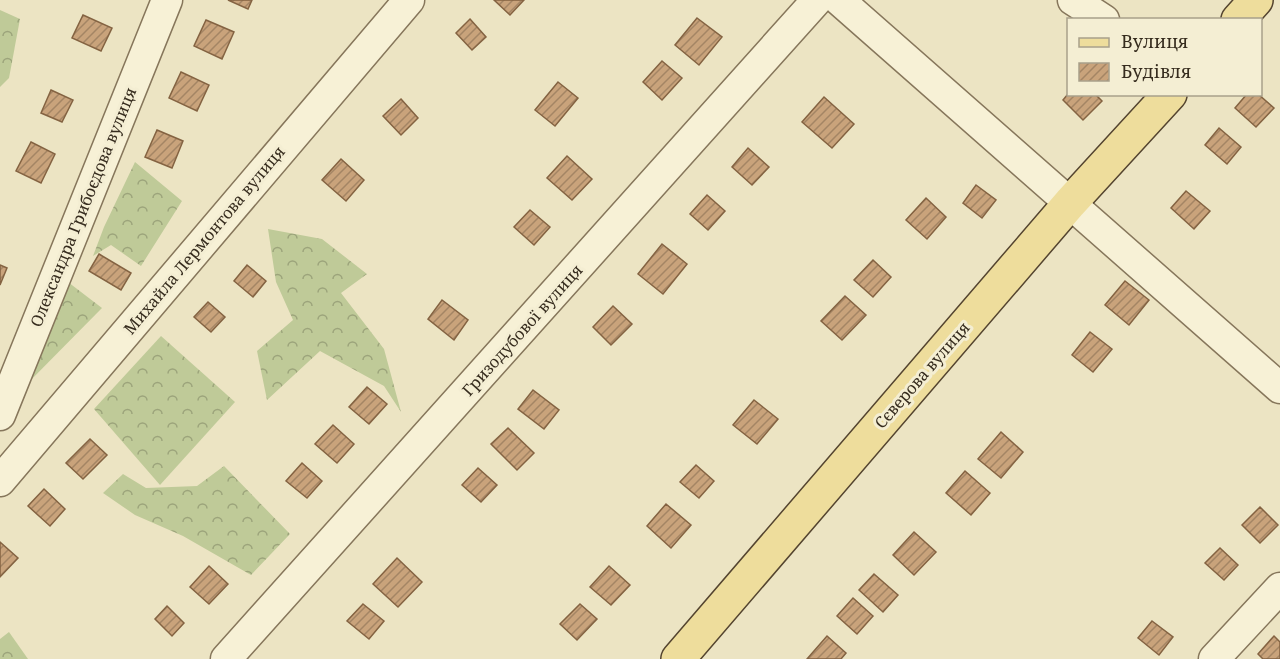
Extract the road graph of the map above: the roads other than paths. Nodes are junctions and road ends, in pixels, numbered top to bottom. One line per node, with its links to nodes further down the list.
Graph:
1 (167, 0): 12 (street, Олександра Грибоєдова вулиця)
2 (409, 0): 13 (street, Михайла Лермонтова вулиця)
3 (817, 0): 15 (street, Гризодубової вулиця)
4 (839, 0): 10 (street)
5 (1073, 0): 7 (street)
6 (1256, 0): 8 (main road)
7 (1101, 18)
8 (1240, 18)
9 (1168, 96): 10 (main road, Сєверова вулиця)
10 (1070, 203): 11 (street); 16 (main road, Сєверова вулиця)
11 (1280, 388)
12 (0, 415)
13 (0, 481)
14 (1280, 588): 17 (street)
15 (226, 659)
16 (678, 659)
17 (1214, 659)

